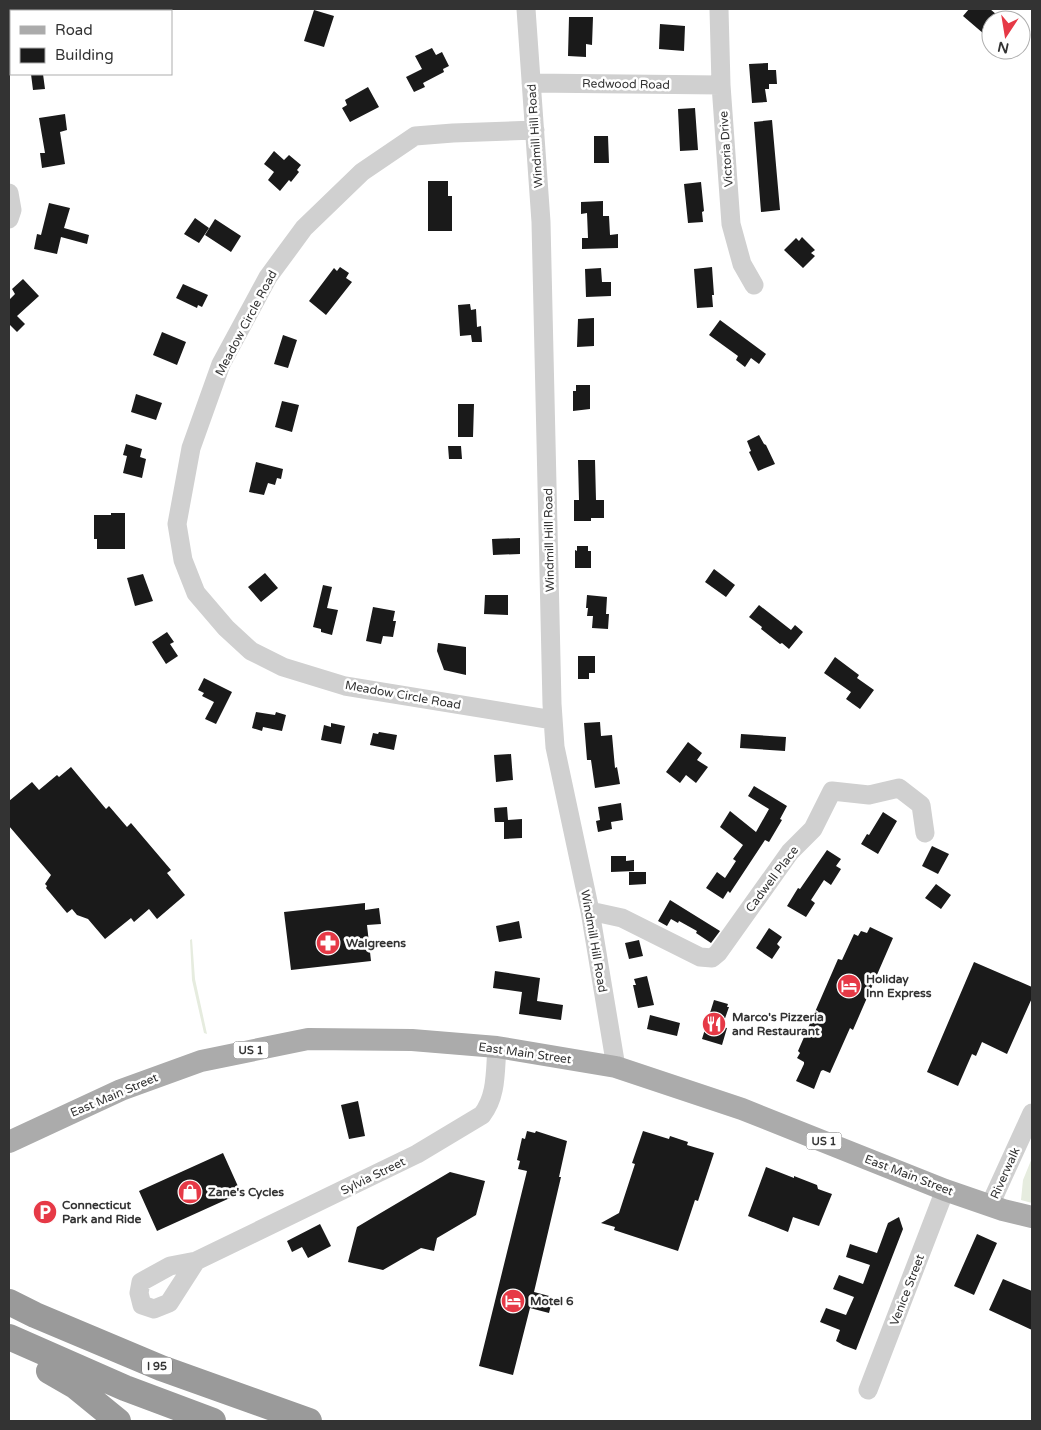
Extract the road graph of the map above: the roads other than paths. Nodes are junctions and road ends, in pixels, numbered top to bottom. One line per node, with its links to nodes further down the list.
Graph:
1 (526, 9): 3 (street, Windmill Hill Road)
2 (719, 9): 4 (street, Victoria Drive)
3 (531, 83): 4 (street, Redwood Road); 5 (street, Windmill Hill Road)
4 (721, 85): 8 (street, Victoria Drive)
5 (535, 130): 9 (street, Windmill Hill Road); 9 (street, Meadow Circle Road)
6 (9, 193): 7 (street)
7 (9, 219)
8 (754, 285)
9 (553, 720): 11 (street, Windmill Hill Road)
10 (925, 833): 11 (street, Cadwell Place)
11 (590, 911): 13 (street, Windmill Hill Road)
12 (497, 1047): 13 (main road, East Main Street / US 1); 15 (main road, East Main Street / US 1); 20 (street, Sylvia Street)
13 (616, 1067): 17 (main road, East Main Street / US 1)
14 (1032, 1113): 18 (street, Riverwalk)
15 (9, 1142)
16 (1032, 1143): 18 (street, Riverwalk)
17 (945, 1190): 18 (main road, East Main Street / US 1); 24 (street, Venice Street)
18 (997, 1207): 19 (main road, East Main Street / US 1)
19 (1032, 1217)
20 (196, 1261)
21 (9, 1302): 27 (highway, I 95)
22 (9, 1337): 26 (highway)
23 (9, 1348): 25 (highway)
24 (868, 1390)
25 (118, 1421)
26 (213, 1421)
27 (309, 1421)

